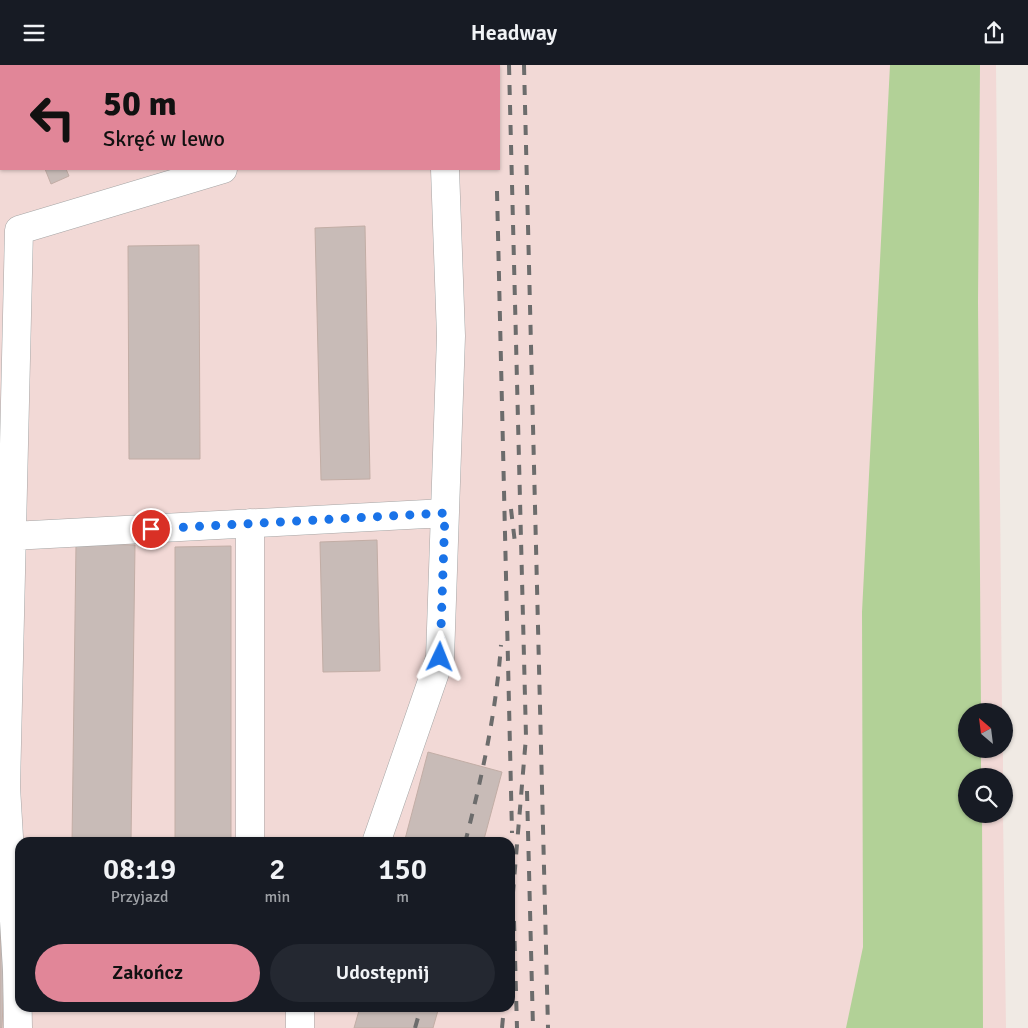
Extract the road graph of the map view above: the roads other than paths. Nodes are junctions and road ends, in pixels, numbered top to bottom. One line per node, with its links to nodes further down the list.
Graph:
1 (220, 170): 5 (lane)
2 (445, 170): 3 (lane)
3 (445, 513): 4 (lane); 7 (lane)
4 (250, 523): 5 (lane); 6 (lane)
5 (12, 537): 8 (lane)
6 (250, 837)
7 (378, 837)
8 (15, 926)
9 (18, 1012): 11 (lane)
10 (300, 1012): 12 (lane)
11 (18, 1028)
12 (300, 1028)

